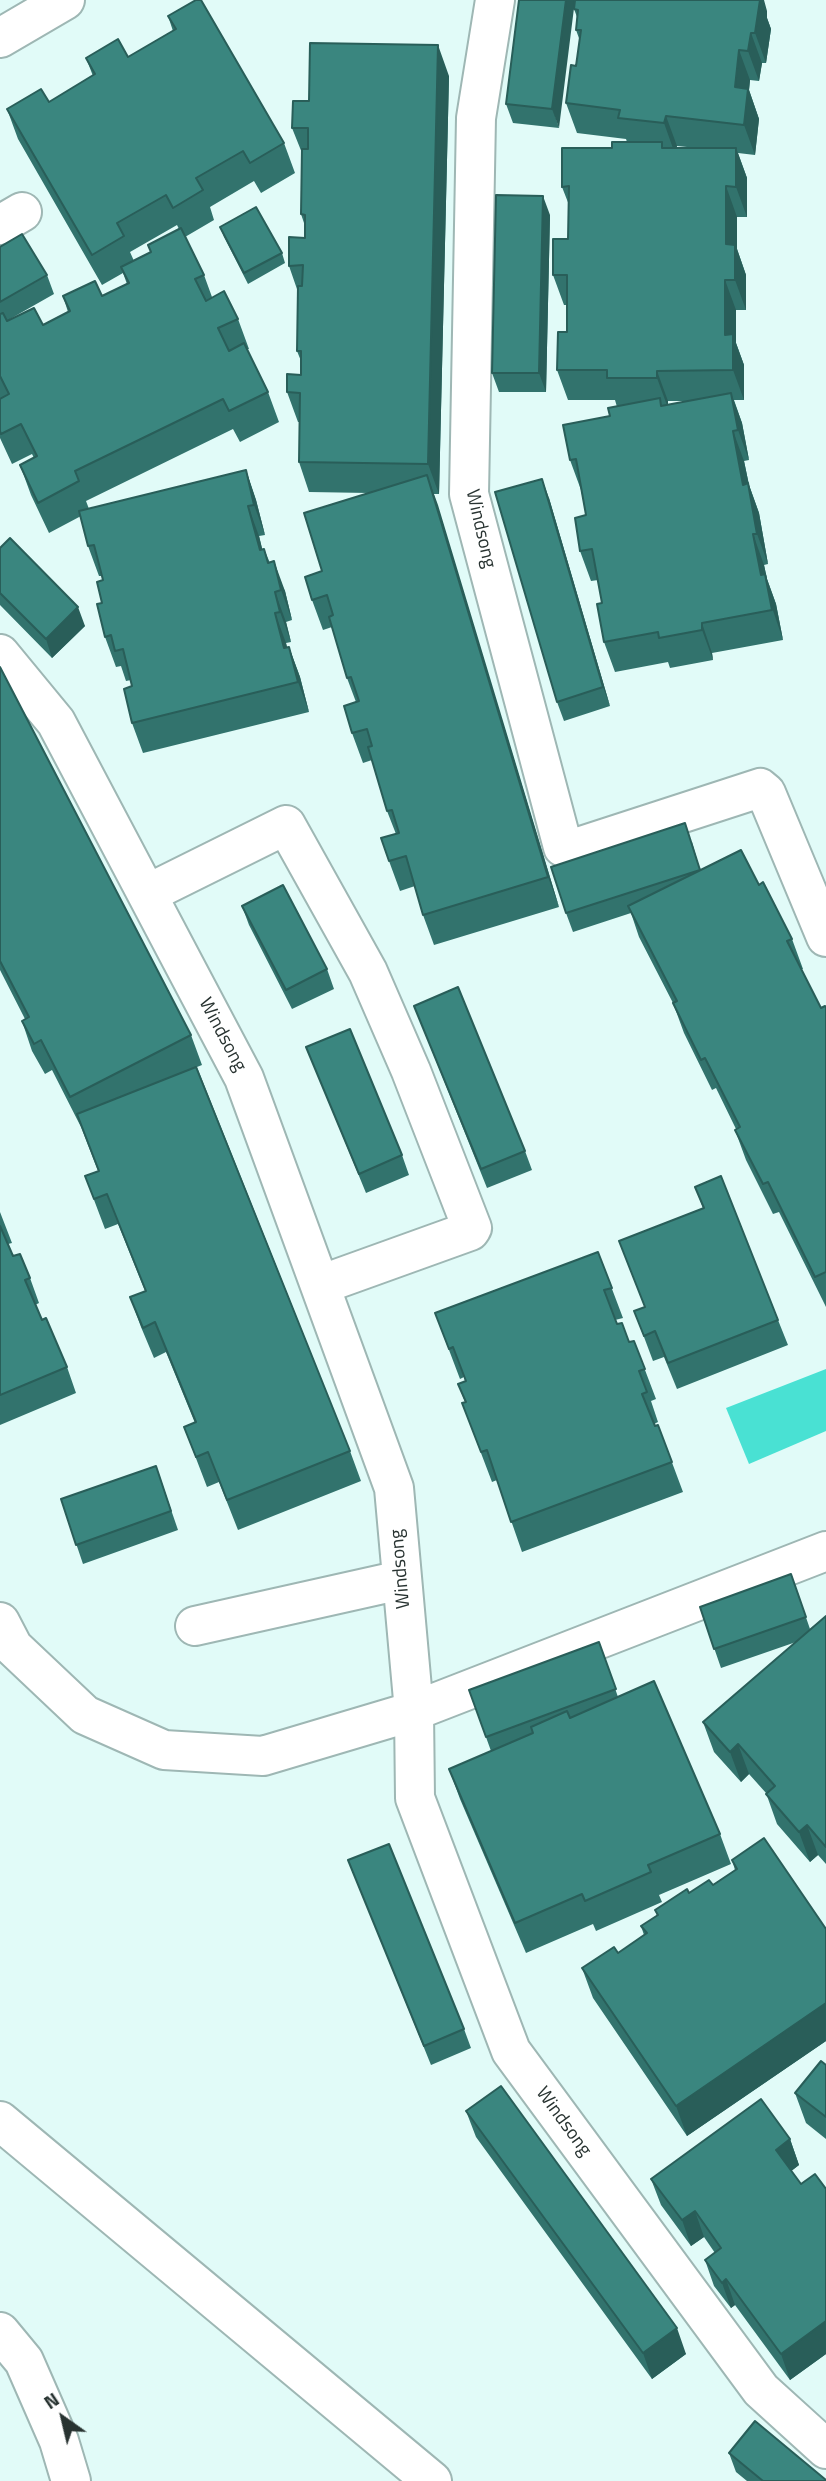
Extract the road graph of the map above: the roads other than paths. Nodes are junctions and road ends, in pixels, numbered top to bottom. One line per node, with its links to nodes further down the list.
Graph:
1 (65, 0): 3 (main road)
2 (495, 0): 6 (main road, Windsong)
3 (0, 38)
4 (0, 654): 5 (main road, Windsong)
5 (147, 894): 7 (main road, Windsong); 7 (main road)
6 (826, 937)
7 (320, 1285): 9 (main road, Windsong)
8 (826, 1551): 12 (main road)
9 (401, 1580): 11 (main road); 12 (main road, Windsong)
10 (0, 1622): 12 (main road)
11 (195, 1626)
12 (414, 1711): 15 (main road, Windsong)
13 (0, 2121): 17 (main road)
14 (0, 2332): 16 (main road)
15 (826, 2449)
16 (71, 2481)
17 (432, 2481)

